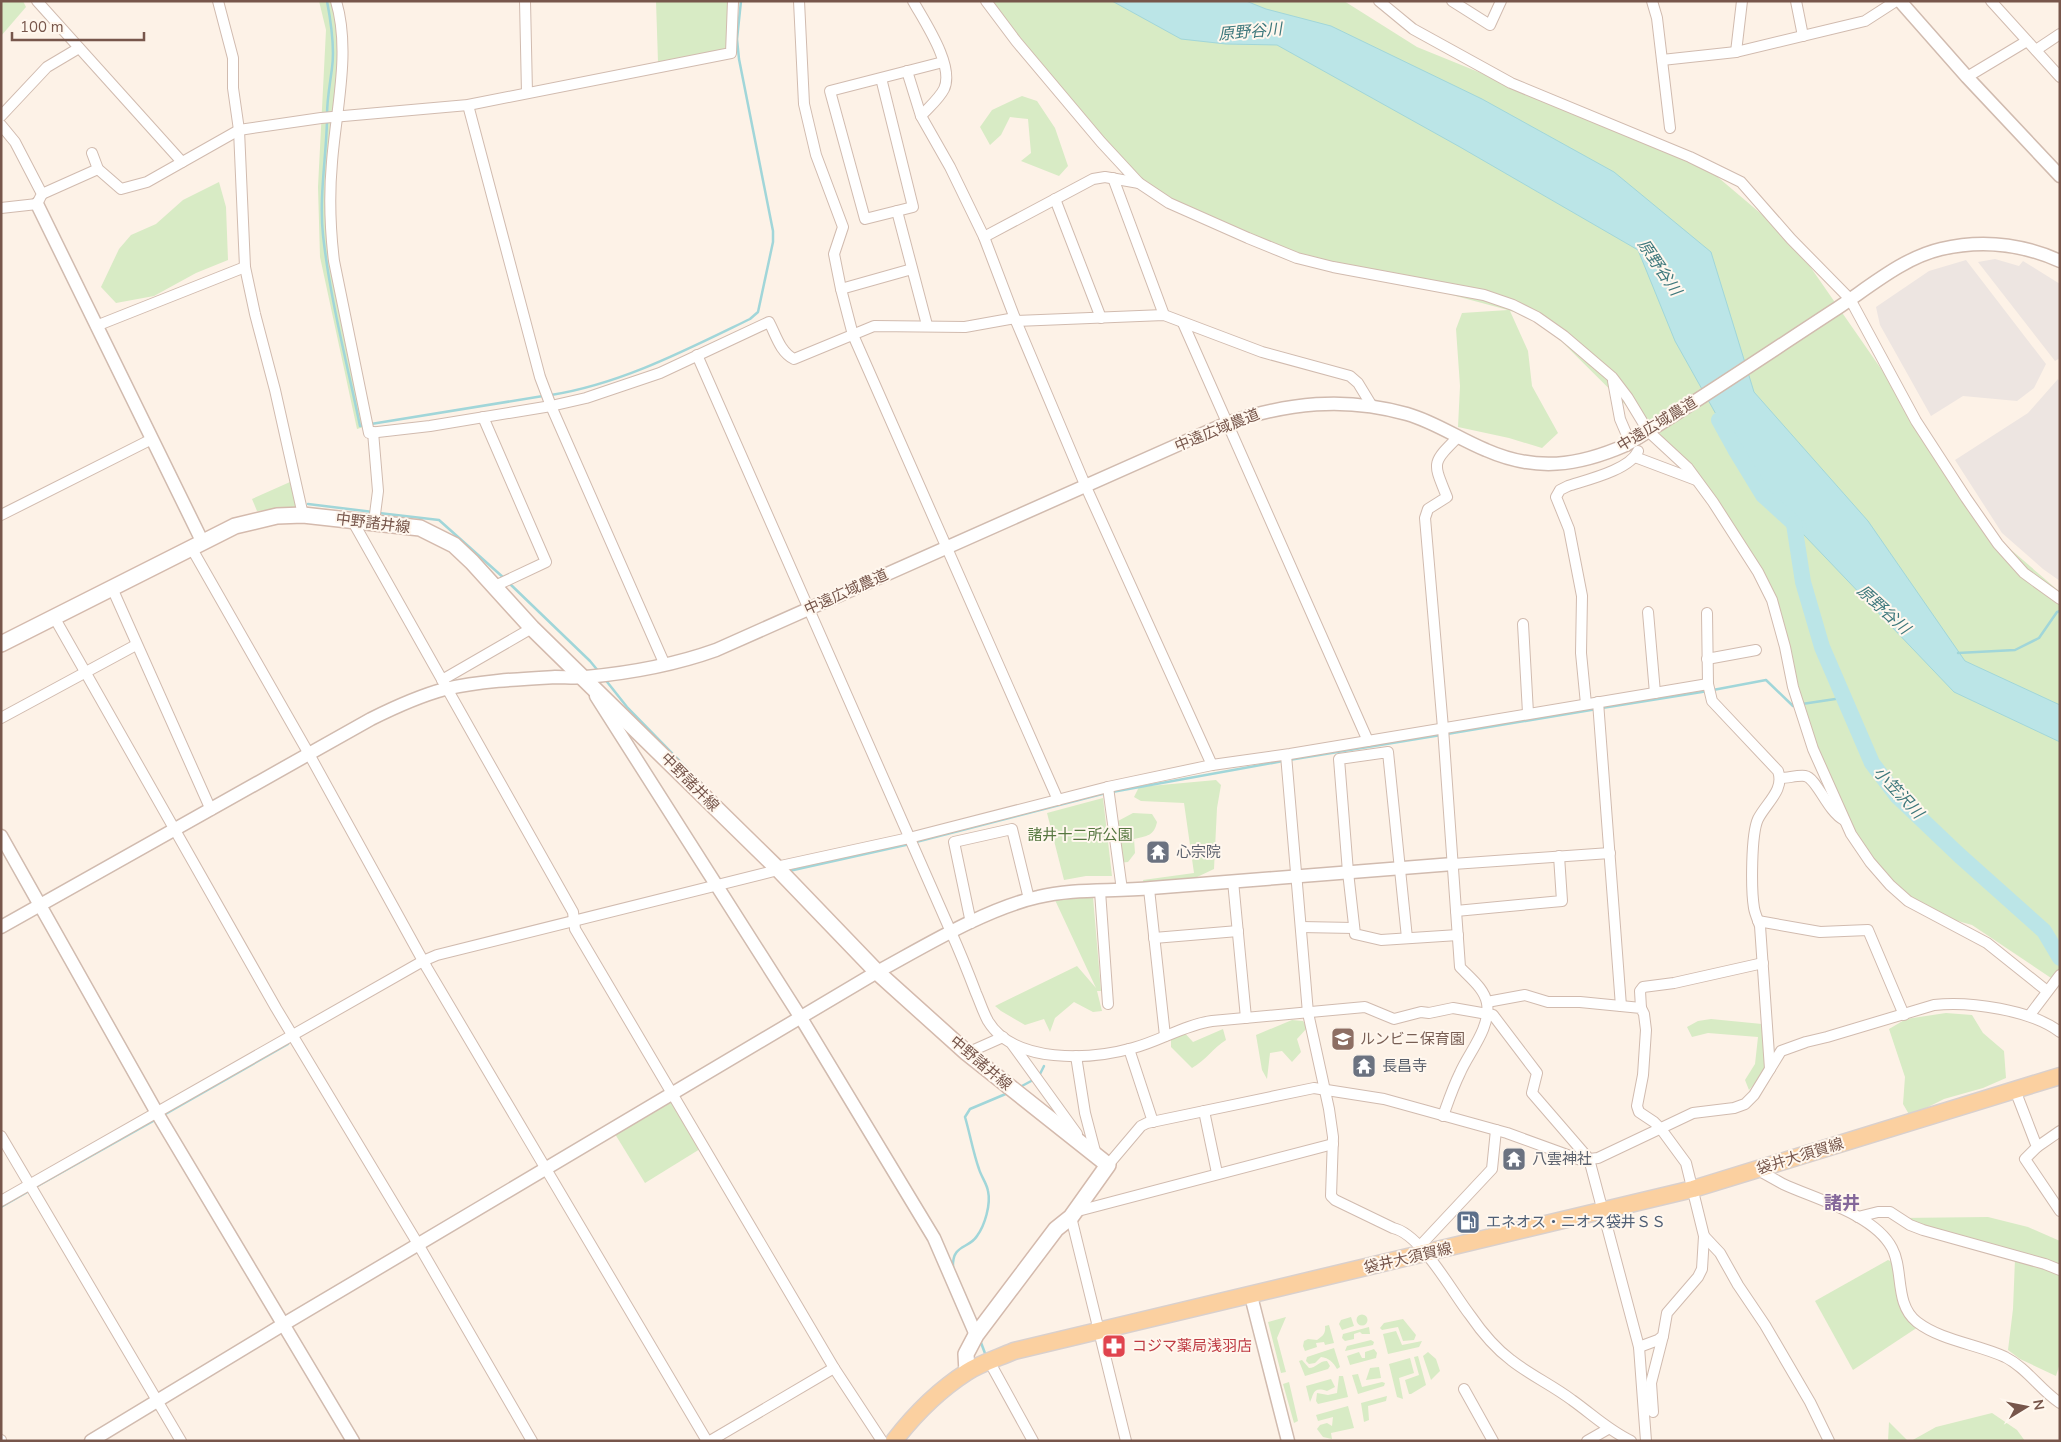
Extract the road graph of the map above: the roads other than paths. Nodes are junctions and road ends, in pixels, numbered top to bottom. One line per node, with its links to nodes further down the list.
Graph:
1 (37, 1): 20 (street)
2 (218, 1): 36 (street)
3 (336, 1): 33 (street)
4 (525, 1): 29 (street)
5 (733, 1): 29 (street)
6 (799, 1): 51 (street)
7 (913, 1): 24 (street)
8 (986, 1): 42 (street)
9 (1378, 1): 52 (street)
10 (1452, 1): 11 (street)
11 (1500, 1)
12 (1652, 1): 23 (street)
13 (1742, 1): 22 (street)
14 (1796, 1): 18 (street)
15 (1991, 1): 19 (street)
16 (1902, 2): 18 (street); 26 (street)
17 (2060, 34): 21 (street)
18 (1803, 36): 22 (street)
19 (2027, 41): 21 (street); 26 (street)
20 (79, 48): 31 (street); 38 (street)
21 (2036, 50): 27 (street)
22 (1736, 52): 23 (street)
23 (1662, 60): 35 (street)
24 (943, 62): 25 (street); 32 (street)
25 (908, 71): 28 (street); 32 (street)
26 (1967, 77): 40 (street)
27 (2060, 77)
28 (881, 78): 46 (street); 46 (street)
29 (527, 93): 30 (street)
30 (468, 105): 33 (street); 62 (street)
31 (1, 116)
32 (920, 116): 47 (street)
33 (337, 117): 36 (street); 66 (street)
34 (1, 125): 43 (street)
35 (1670, 128)
36 (239, 130): 38 (street); 49 (street)
37 (92, 153): 39 (street)
38 (182, 162): 39 (street)
39 (98, 169): 43 (street)
40 (2060, 176)
41 (1113, 178): 42 (street); 44 (street); 53 (street)
42 (1139, 183): 61 (street)
43 (39, 199): 45 (street); 58 (street)
44 (1055, 199): 47 (street); 54 (street)
45 (1, 208)
46 (897, 211): 50 (street)
47 (984, 237): 55 (street)
48 (2060, 261): 52 (street, 中遠広域農道)
49 (245, 267): 58 (street); 74 (street)
50 (912, 269): 51 (street); 57 (street)
51 (840, 289): 59 (street)
52 (1846, 302): 68 (street, 中遠広域農道); 81 (street)
53 (1164, 315): 54 (street); 56 (street)
54 (1101, 318): 55 (street)
55 (1016, 320): 57 (street); 72 (street)
56 (1183, 322): 63 (street); 65 (street)
57 (927, 325): 59 (street)
58 (96, 326): 70 (street)
59 (853, 335): 60 (street); 78 (street)
60 (697, 355): 62 (street); 82 (street)
61 (1612, 377): 67 (street); 68 (street)
62 (551, 406): 64 (street); 92 (street)
63 (1372, 406): 65 (street, 中遠広域農道); 69 (street, 中遠広域農道)
64 (483, 417): 66 (street); 79 (street)
65 (1227, 424): 72 (street, 中遠広域農道); 103 (street)
66 (372, 432): 76 (street)
67 (1626, 432)
68 (1648, 432): 69 (street, 中遠広域農道); 71 (street)
69 (1458, 437): 102 (street)
70 (152, 439): 73 (street); 77 (street)
71 (1696, 480): 99 (street); 111 (street)
72 (1086, 486): 78 (street, 中遠広域農道); 106 (street)
73 (1, 515)
74 (303, 515): 75 (main road, 中野諸井線); 77 (main road, 中野諸井線)
75 (352, 520): 76 (main road, 中野諸井線); 95 (street)
76 (374, 522): 79 (main road, 中野諸井線)
77 (197, 546): 80 (main road, 中野諸井線); 104 (street)
78 (947, 547): 82 (street, 中遠広域農道); 109 (street)
79 (495, 586): 87 (main road, 中野諸井線)
80 (112, 588): 85 (main road, 中野諸井線); 89 (street)
81 (2060, 599)
82 (810, 609): 92 (street, 中遠広域農道); 114 (street)
83 (1648, 612): 97 (street)
84 (1707, 613): 91 (street)
85 (54, 617): 88 (main road, 中野諸井線); 93 (street)
86 (1522, 624): 100 (street)
87 (532, 628): 94 (main road, 中野諸井線); 95 (street)
88 (1, 644)
89 (136, 645): 93 (street); 110 (street)
90 (1756, 650): 91 (street)
91 (1707, 659): 96 (street)
92 (665, 665): 94 (street, 中遠広域農道)
93 (85, 671): 101 (street); 112 (street)
94 (584, 677): 95 (street, 中遠広域農道); 119 (main road, 中野諸井線); 123 (street)
95 (444, 684): 104 (street, 中遠広域農道); 132 (street)
96 (1708, 685): 97 (street); 107 (street)
97 (1655, 693): 98 (street)
98 (1598, 702): 99 (street); 115 (street)
99 (1586, 704): 100 (street)
100 (1528, 713): 102 (street)
101 (1, 718)
102 (1443, 728): 103 (street); 117 (street)
103 (1368, 741): 105 (street)
104 (308, 754): 110 (street, 中遠広域農道); 142 (street)
105 (1286, 755): 106 (street); 121 (street)
106 (1212, 765): 108 (street)
107 (1781, 778): 111 (street); 130 (street)
108 (1108, 787): 109 (street); 125 (street)
109 (1058, 800): 114 (street)
110 (211, 810): 112 (street, 中遠広域農道)
111 (1845, 820): 145 (street)
112 (174, 831): 128 (street, 中遠広域農道); 157 (street)
113 (1, 836): 128 (street)
114 (909, 838): 119 (street); 137 (street)
115 (1610, 853): 116 (street); 148 (street)
116 (1559, 856): 117 (street); 129 (street)
117 (1453, 864): 118 (street); 129 (street)
118 (1400, 868): 120 (street); 120 (street); 140 (street)
119 (777, 869): 123 (street); 143 (main road, 中野諸井線)
120 (1348, 872): 121 (street); 135 (street)
121 (1296, 877): 122 (street); 134 (street)
122 (1233, 881): 124 (street); 136 (street)
123 (717, 886): 132 (street); 154 (street)
124 (1149, 889): 125 (street); 139 (street)
125 (1122, 890): 126 (street)
126 (1100, 891): 127 (street); 147 (street)
127 (1029, 899): 131 (street); 131 (street)
128 (41, 904): 133 (street, 中遠広域農道); 169 (street)
129 (1456, 911): 138 (street)
130 (1758, 921): 141 (street); 152 (street)
131 (971, 923): 137 (street)
132 (574, 925): 142 (street); 167 (street)
133 (1, 927)
134 (1301, 927): 135 (street); 150 (street)
135 (1354, 928): 140 (street)
136 (1238, 931): 139 (street); 155 (street)
137 (951, 932): 143 (street); 159 (street)
138 (1458, 935): 140 (street); 146 (street)
139 (1154, 938): 158 (street)
140 (1407, 938)
141 (1762, 963): 149 (street); 163 (street)
142 (425, 964): 157 (street); 181 (street)
143 (877, 972): 154 (street); 161 (main road, 中野諸井線)
144 (2060, 975): 145 (street)
145 (2053, 988): 153 (street)
146 (1487, 1002): 148 (street); 151 (street)
147 (1108, 1004)
148 (1621, 1006): 149 (street)
149 (1642, 1008): 172 (street)
150 (1308, 1013): 151 (street); 155 (street); 165 (street)
151 (1488, 1014): 170 (street); 179 (street)
152 (1904, 1015): 153 (street); 163 (street)
153 (2029, 1016): 156 (street)
154 (801, 1018): 167 (street); 198 (street)
155 (1246, 1018): 158 (street)
156 (2060, 1032)
157 (292, 1036): 169 (street); 192 (street)
158 (1165, 1036): 160 (street)
159 (1006, 1039): 161 (street); 162 (street); 176 (street)
160 (1129, 1049): 162 (street); 171 (street)
161 (967, 1053): 176 (main road, 中野諸井線)
162 (1076, 1056): 180 (street)
163 (1770, 1070): 172 (street)
164 (2060, 1076): 166 (main road, 袋井大須賀線)
165 (1325, 1090): 168 (street); 170 (street); 177 (street)
166 (2015, 1090): 178 (street); 182 (main road, 袋井大須賀線)
167 (673, 1094): 181 (street); 202 (street)
168 (1204, 1111): 171 (street); 183 (street)
169 (157, 1113): 184 (street); 196 (street)
170 (1443, 1116): 173 (street)
171 (1153, 1122): 180 (street)
172 (1661, 1129): 179 (street); 185 (street)
173 (1496, 1130): 179 (street); 193 (street)
174 (2060, 1131): 178 (street)
175 (1, 1136): 184 (street)
176 (1076, 1141): 180 (main road, 中野諸井線)
177 (1333, 1144): 183 (street); 193 (street)
178 (2037, 1147): 187 (street)
179 (1589, 1159): 188 (street)
180 (1102, 1161): 189 (main road)
181 (545, 1169): 192 (street); 215 (street)
182 (1756, 1170): 185 (main road, 袋井大須賀線); 190 (street)
183 (1217, 1173): 189 (street)
184 (30, 1185): 186 (street); 205 (street)
185 (1693, 1189): 188 (main road, 袋井大須賀線); 191 (street)
186 (1, 1201)
187 (2060, 1211)
188 (1603, 1212): 193 (main road, 袋井大須賀線); 200 (street)
189 (1073, 1214): 197 (street); 198 (main road)
190 (1858, 1217): 194 (street); 206 (street)
191 (1704, 1236): 199 (street); 223 (street)
192 (418, 1244): 196 (street); 214 (street)
193 (1423, 1250): 195 (main road, 袋井大須賀線); 208 (street)
194 (2060, 1270)
195 (1251, 1296): 197 (main road, 袋井大須賀線); 209 (street)
196 (284, 1324): 205 (street); 213 (street)
197 (1099, 1331): 201 (main road, 袋井大須賀線); 219 (street)
198 (976, 1336): 203 (main road)
199 (1662, 1336): 200 (street); 207 (street)
200 (1639, 1347): 222 (street)
201 (989, 1361): 203 (main road, 袋井大須賀線); 218 (street)
202 (834, 1368): 215 (street); 216 (street)
203 (967, 1372): 217 (main road, 袋井大須賀線)
204 (1464, 1389): 220 (street)
205 (158, 1401): 211 (street); 212 (street)
206 (2060, 1403)
207 (1653, 1412)
208 (1608, 1429): 210 (street); 221 (street)
209 (1285, 1439)
210 (1625, 1439)
211 (91, 1441)
212 (181, 1441)
213 (353, 1441)
214 (532, 1441)
215 (708, 1441)
216 (882, 1441)
217 (894, 1441)
218 (1033, 1441)
219 (1126, 1441)
220 (1493, 1441)
221 (1587, 1441)
222 (1646, 1441)
223 (1829, 1441)

